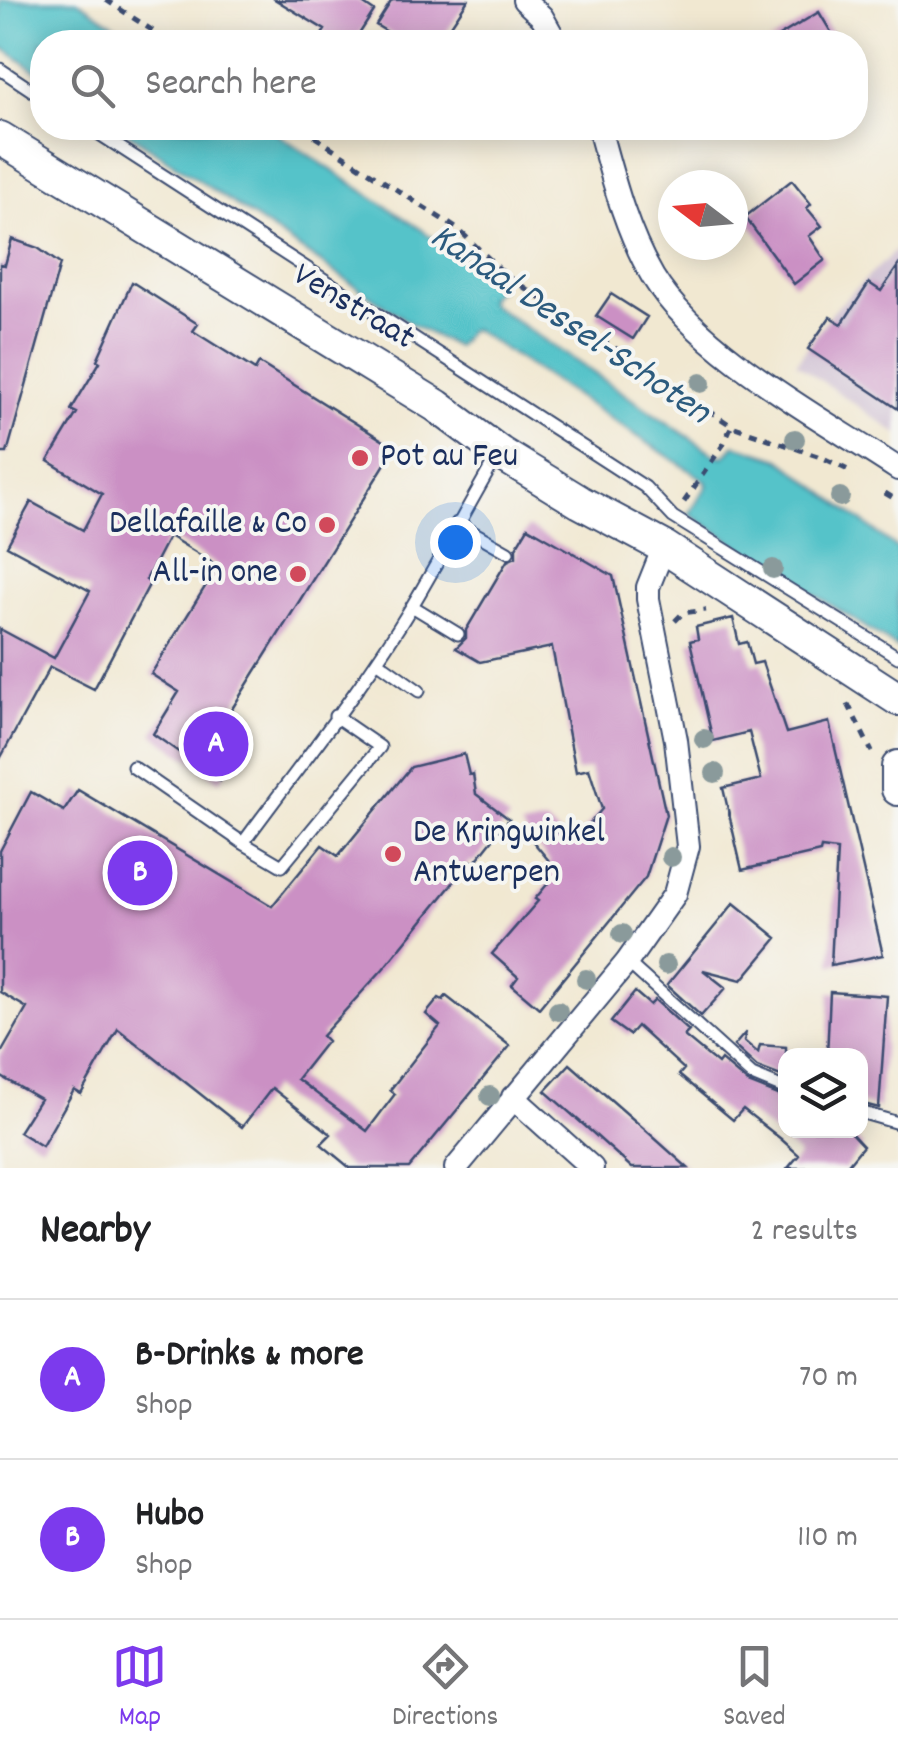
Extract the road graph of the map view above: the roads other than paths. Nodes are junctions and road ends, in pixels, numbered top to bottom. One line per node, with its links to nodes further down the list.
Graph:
1 (524, 0): 2 (street)
2 (549, 30)
3 (0, 69): 4 (lane)
4 (30, 89)
5 (0, 138): 8 (street, Venstraat)
6 (108, 140): 15 (lane)
7 (602, 140): 9 (street)
8 (500, 453): 10 (lane); 11 (street, Venstraat)
9 (898, 469)
10 (457, 522): 12 (lane); 13 (lane)
11 (664, 547): 18 (street, Venstraat); 24 (street)
12 (508, 552)
13 (412, 606): 14 (lane); 16 (lane)
14 (458, 634)
15 (898, 657)
16 (376, 661): 17 (lane); 19 (lane)
17 (419, 691)
18 (898, 700)
19 (335, 716): 23 (lane); 23 (lane)
20 (886, 762): 22 (street)
21 (133, 767): 23 (lane)
22 (898, 789)
23 (243, 843)
24 (627, 962): 25 (lane); 26 (street)
25 (778, 1086)
26 (513, 1097): 29 (street); 30 (street)
27 (868, 1114): 28 (lane)
28 (898, 1123)
29 (456, 1168)
30 (592, 1168)

